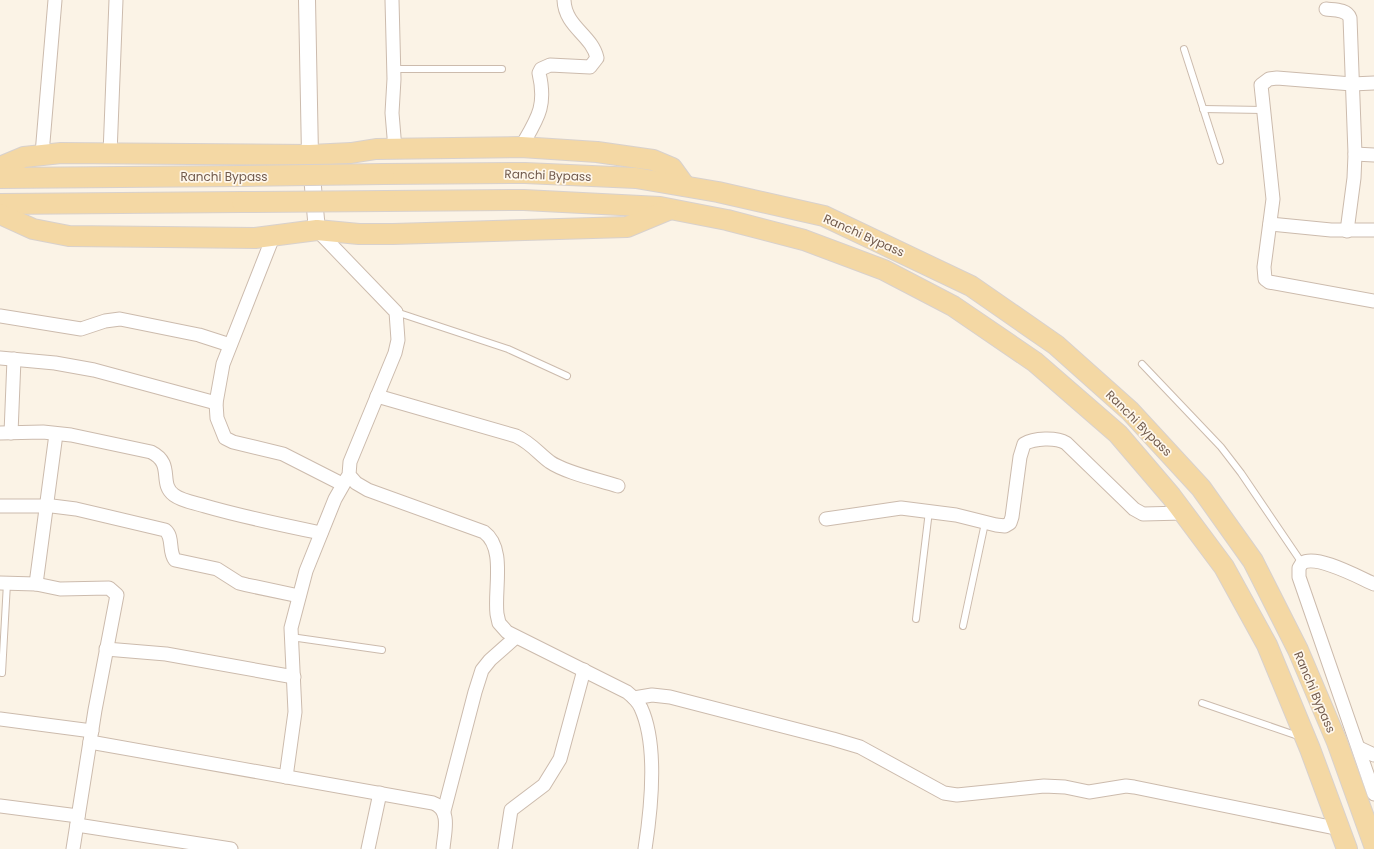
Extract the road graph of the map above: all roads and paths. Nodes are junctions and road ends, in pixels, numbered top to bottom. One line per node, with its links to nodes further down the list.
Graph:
1 (55, 0): 16 (street)
2 (116, 0): 17 (street)
3 (307, 0): 19 (street)
4 (392, 0): 8 (street)
5 (564, 0): 14 (street)
6 (1326, 9): 11 (street)
7 (1184, 49): 12 (lane)
8 (394, 69): 9 (lane); 15 (street)
9 (502, 69)
10 (1374, 83): 11 (street)
11 (1352, 84): 13 (street); 18 (street)
12 (1203, 109): 13 (lane); 21 (lane)
13 (1263, 110): 28 (street)
14 (521, 147): 15 (main road); 24 (main road)
15 (395, 149): 19 (main road)
16 (42, 154): 17 (main road); 22 (main road)
17 (110, 154): 19 (main road)
18 (1355, 154): 20 (street); 31 (street)
19 (310, 155): 29 (street)
20 (1374, 155)
21 (1220, 161)
22 (0, 167)
23 (0, 178): 24 (main road, Ranchi Bypass, bridge)
24 (685, 186): 82 (main road, Ranchi Bypass)
25 (0, 204): 26 (main road, Ranchi Bypass, bridge)
26 (670, 209): 29 (main road); 50 (main road, Ranchi Bypass)
27 (0, 214): 32 (main road)
28 (1270, 224): 31 (street); 33 (street)
29 (318, 230): 32 (main road); 34 (street)
30 (1374, 230): 31 (street)
31 (1347, 231)
32 (273, 237): 36 (street)
33 (1374, 301)
34 (396, 312): 40 (lane); 41 (street)
35 (0, 316): 36 (street)
36 (230, 345): 42 (street)
37 (0, 358): 38 (street)
38 (14, 359): 42 (street); 43 (street)
39 (1142, 364): 54 (lane)
40 (567, 376)
41 (377, 396): 45 (street); 46 (street)
42 (216, 403): 45 (street)
43 (6, 432): 44 (street)
44 (56, 434): 48 (street); 53 (street)
45 (346, 480): 53 (street); 62 (street)
46 (618, 486)
47 (0, 506): 48 (street)
48 (48, 506): 56 (street); 58 (street)
49 (929, 511): 51 (street); 52 (street); 59 (lane)
50 (1184, 513): 52 (street); 72 (main road, Ranchi Bypass)
51 (826, 519)
52 (985, 522): 60 (lane)
53 (321, 533): 58 (street)
54 (1302, 563): 57 (street); 73 (street)
55 (4, 583): 56 (street); 66 (lane)
56 (36, 584): 63 (street)
57 (1374, 584)
58 (299, 596): 61 (street)
59 (916, 619)
60 (963, 626)
61 (291, 637): 64 (lane); 67 (street)
62 (516, 637): 65 (street); 79 (street)
63 (106, 650): 67 (street); 71 (street)
64 (382, 650)
65 (584, 670): 68 (street); 87 (street)
66 (2, 674)
67 (294, 677): 75 (street)
68 (634, 698): 81 (street); 88 (street)
69 (1202, 703): 72 (lane)
70 (0, 719): 71 (street)
71 (91, 737): 75 (street); 80 (street)
72 (1306, 739): 81 (main road, Ranchi Bypass)
73 (1359, 748): 74 (street); 77 (street)
74 (1374, 756)
75 (286, 777): 76 (street)
76 (380, 793): 79 (street); 85 (street)
77 (1374, 794)
78 (0, 806): 80 (street)
79 (444, 811): 86 (street)
80 (78, 820): 83 (street); 84 (street)
81 (1340, 828): 89 (main road, Ranchi Bypass)
82 (1374, 845)
83 (73, 849)
84 (231, 849)
85 (368, 849)
86 (443, 849)
87 (505, 849)
88 (645, 849)
89 (1347, 849)

